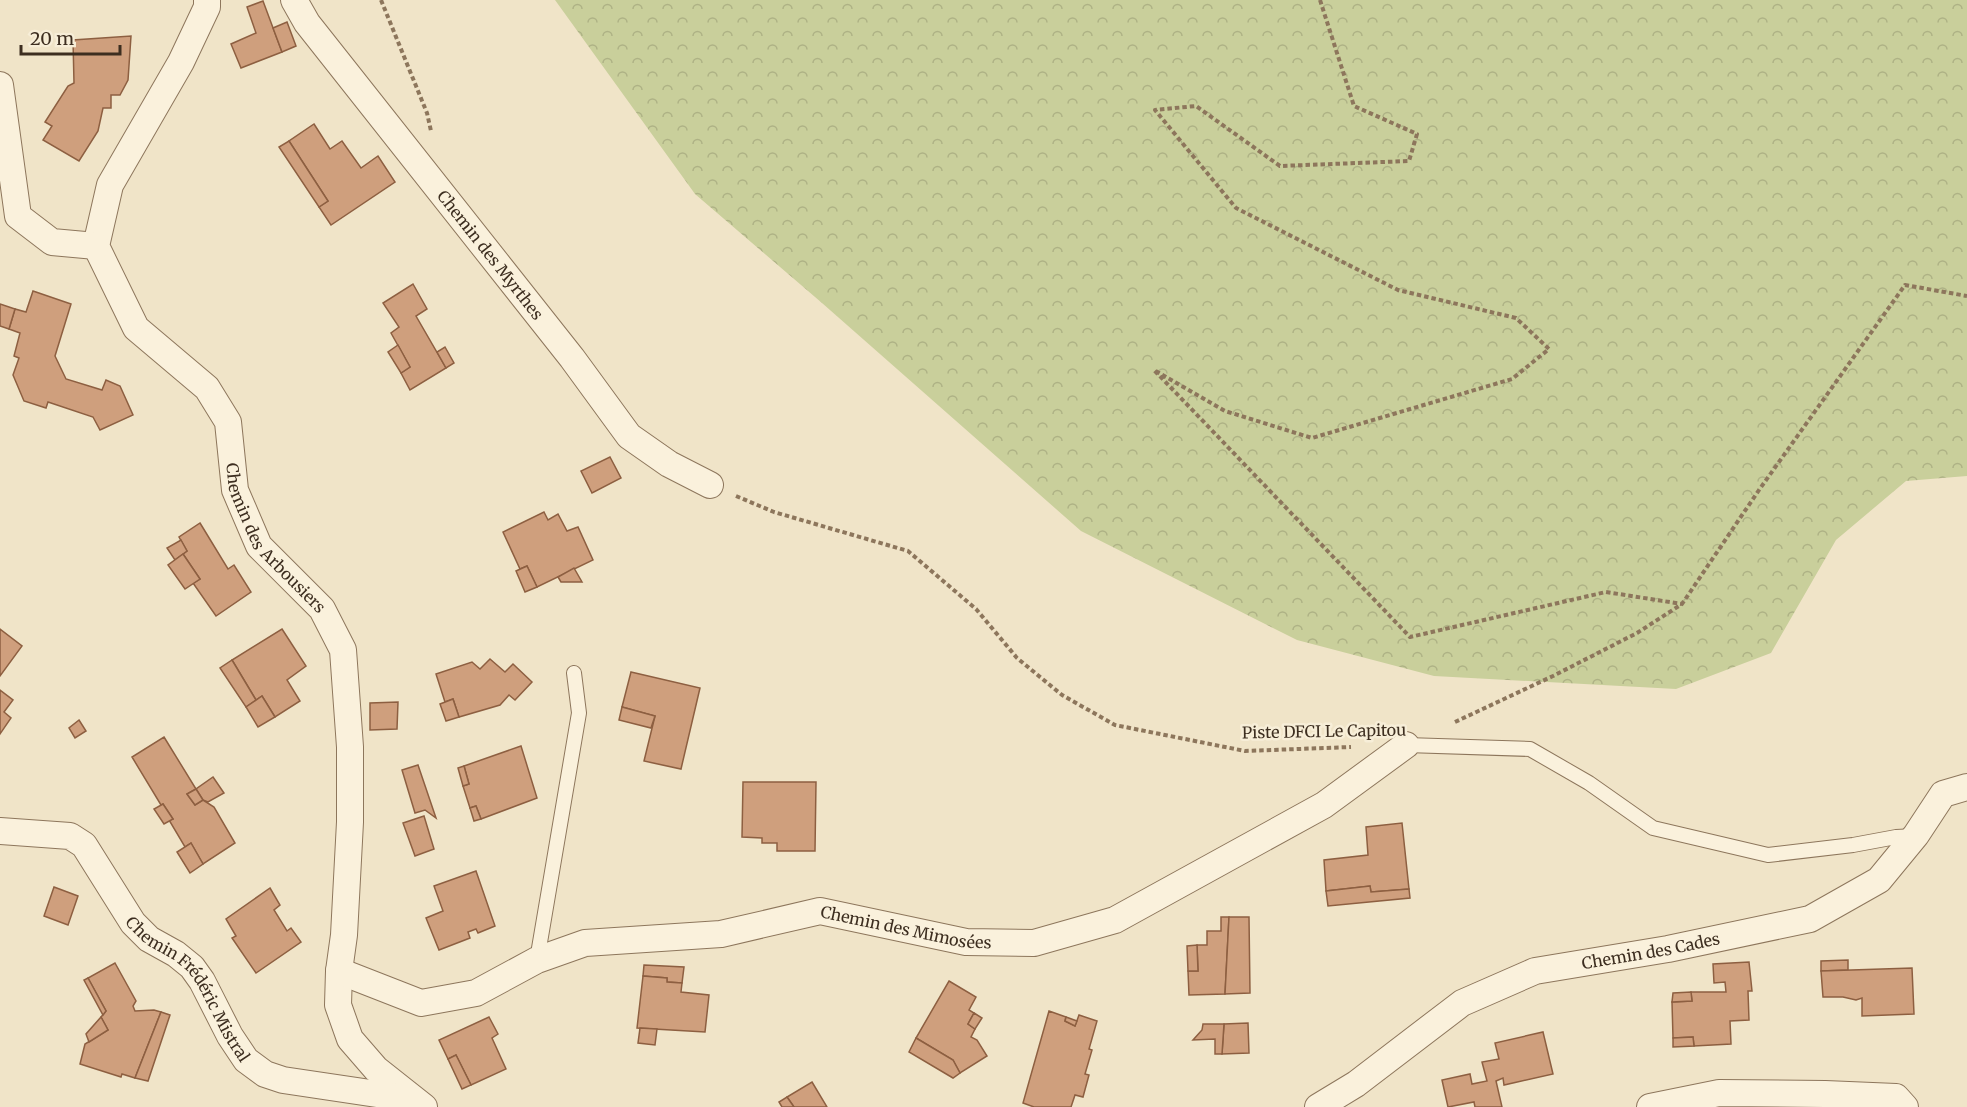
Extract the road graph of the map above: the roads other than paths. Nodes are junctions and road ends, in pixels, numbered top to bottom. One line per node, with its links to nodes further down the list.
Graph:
1 (207, 0): 4 (street)
2 (294, 0): 5 (street, Chemin des Myrthes)
3 (0, 85): 4 (street)
4 (96, 246): 12 (street, Chemin des Arbousiers)
5 (710, 485)
6 (574, 673): 11 (lane)
7 (1406, 745): 10 (lane, Piste DFCI Le Capitou); 11 (street, Chemin des Mimosées)
8 (1967, 787): 10 (street, Chemin des Cades)
9 (0, 831): 14 (street, Chemin Frédéric Mistral)
10 (1916, 836): 15 (street, Chemin des Cades)
11 (537, 960): 12 (street, Chemin des Mimosées)
12 (339, 971): 14 (street, Chemin des Arbousiers)
13 (1901, 1102): 16 (street)
14 (419, 1103)
15 (1318, 1107)
16 (1650, 1107)

